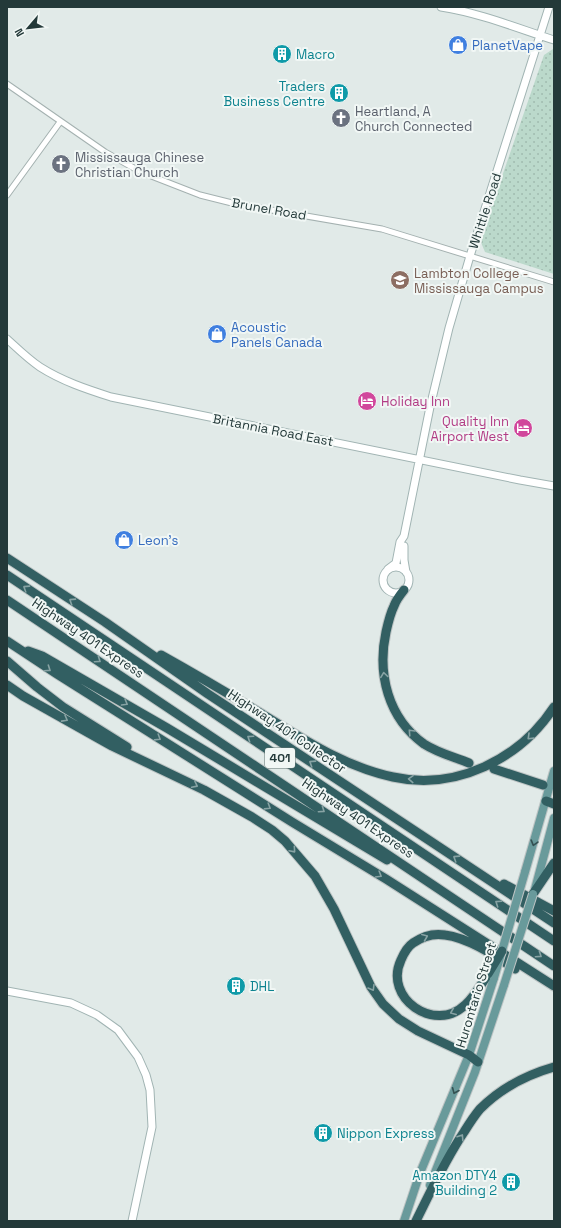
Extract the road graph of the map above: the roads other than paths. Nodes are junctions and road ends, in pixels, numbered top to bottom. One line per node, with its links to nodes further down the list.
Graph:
1 (441, 7): 3 (street)
2 (549, 7): 3 (street, Whittle Road)
3 (540, 35): 4 (street); 8 (street, Whittle Road)
4 (554, 40)
5 (7, 84): 6 (street, Brunel Road)
6 (60, 122): 7 (street); 8 (street, Brunel Road)
7 (7, 194)
8 (470, 256): 9 (street, Brunel Road); 11 (street, Whittle Road)
9 (554, 282)
10 (7, 339): 11 (street, Britannia Road East)
11 (419, 460): 12 (street, Britannia Road East); 13 (street, Whittle Road)
12 (554, 486)
13 (404, 536): 15 (street, Whittle Road); 16 (street, Whittle Road)
14 (7, 558): 20 (highway, Highway 401 Collector / 401, one-way to 14)
15 (388, 569): 16 (street); 18 (street)
16 (406, 572): 18 (street)
17 (7, 575): 40 (highway, Highway 401 Express / 401, one-way to 17)
18 (404, 590): 26 (highway, one-way to 18)
19 (7, 600): 37 (highway, Highway 401 Express / 401, one-way to 37)
20 (104, 622): 25 (highway, one-way to 20); 34 (highway, Highway 401 Collector / 401, one-way to 20)
21 (7, 641): 22 (highway)
22 (16, 647): 37 (highway, one-way to 37); 44 (highway, one-way to 44)
23 (7, 661): 27 (highway)
24 (7, 685): 27 (highway, one-way to 27)
25 (554, 706)
26 (469, 763)
27 (160, 768): 46 (highway, one-way to 46)
28 (494, 769): 30 (highway)
29 (554, 771): 31 (main road, Hurontario Street)
30 (543, 785)
31 (550, 802): 41 (main road, Hurontario Street, one-way to 41, bridge)
32 (554, 818): 35 (main road)
33 (554, 863): 35 (highway)
34 (488, 880): 38 (highway); 39 (highway, Highway 401 Collector / 401)
35 (540, 881): 36 (highway)
36 (533, 894): 47 (main road, Hurontario Street, bridge)
37 (471, 910): 42 (highway, Highway 401 Express / 401, one-way to 42)
38 (554, 911)
39 (554, 923)
40 (554, 941)
41 (502, 951): 43 (highway, bridge)
42 (554, 966)
43 (491, 976): 44 (highway, one-way to 44); 46 (main road, Hurontario Street)
44 (554, 988)
45 (7, 991): 49 (street)
46 (469, 1055): 47 (highway); 50 (main road, Hurontario Street, one-way to 50)
47 (478, 1062): 51 (main road, Hurontario Street)
48 (554, 1067): 51 (highway, one-way to 48)
49 (132, 1221)
50 (404, 1221)
51 (415, 1221)

